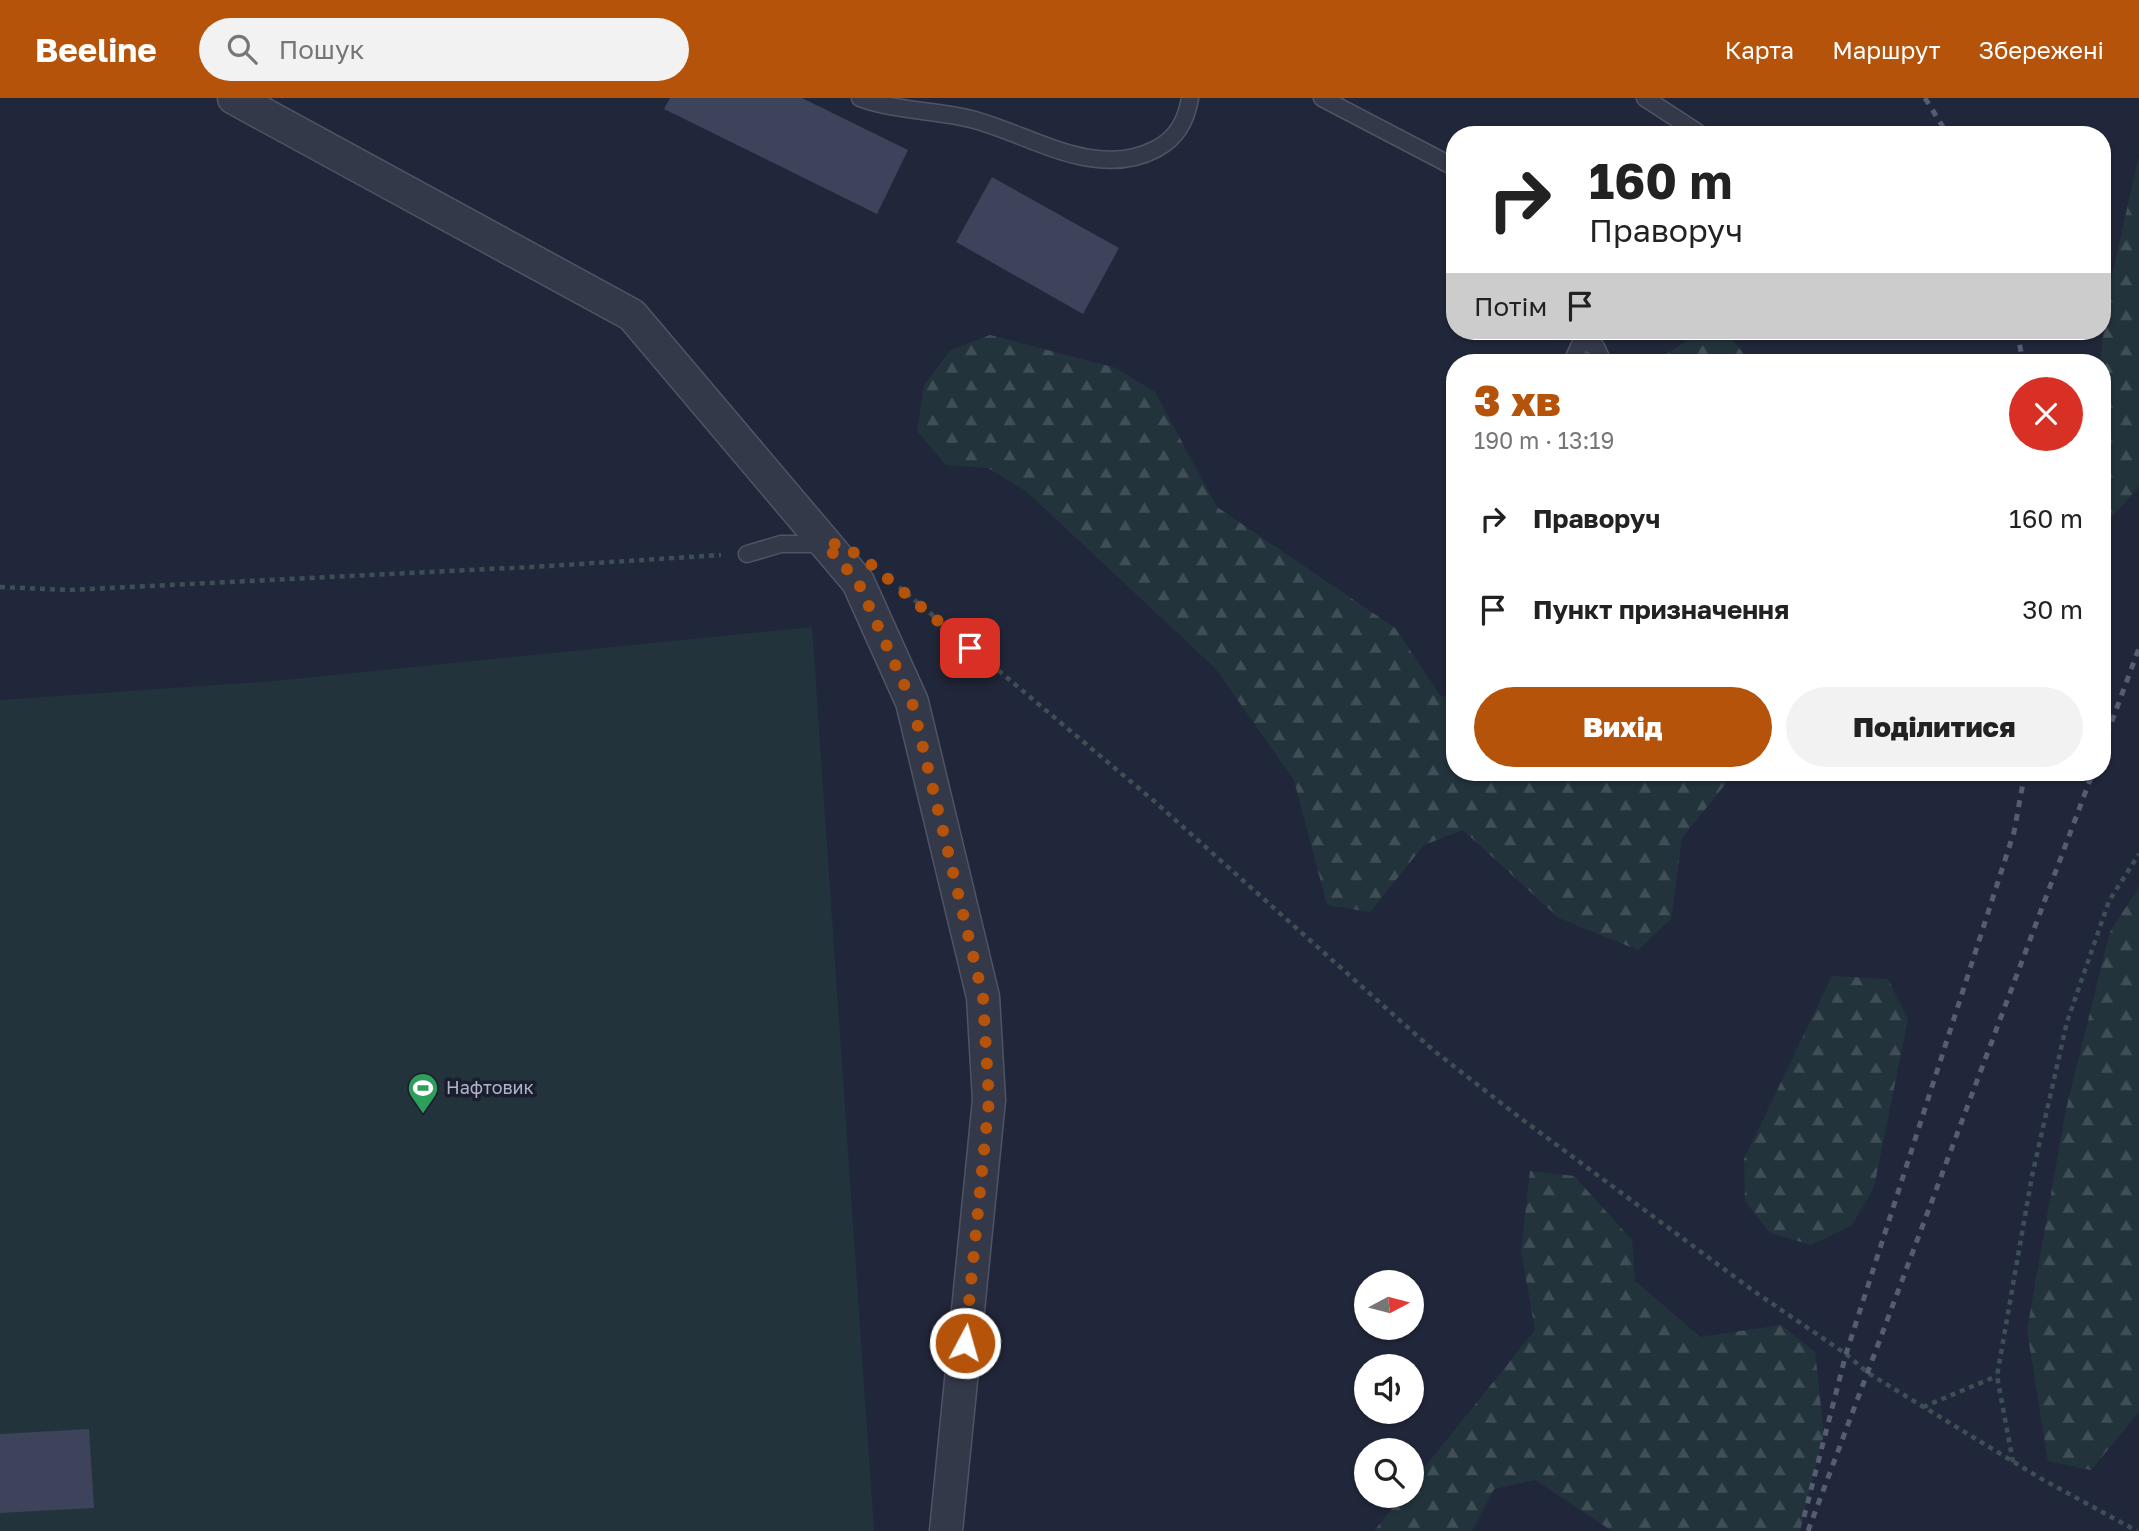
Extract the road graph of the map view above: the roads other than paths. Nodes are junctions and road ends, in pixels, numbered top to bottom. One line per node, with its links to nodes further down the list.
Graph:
1 (234, 98): 10 (street)
2 (860, 98): 3 (lane)
3 (1190, 98)
4 (1322, 98): 7 (lane)
5 (1646, 98): 6 (lane)
6 (1688, 126)
7 (1446, 163)
8 (1587, 340): 9 (lane)
9 (1599, 354)
10 (825, 544): 11 (lane); 12 (street)
11 (747, 554)
12 (946, 1531)

